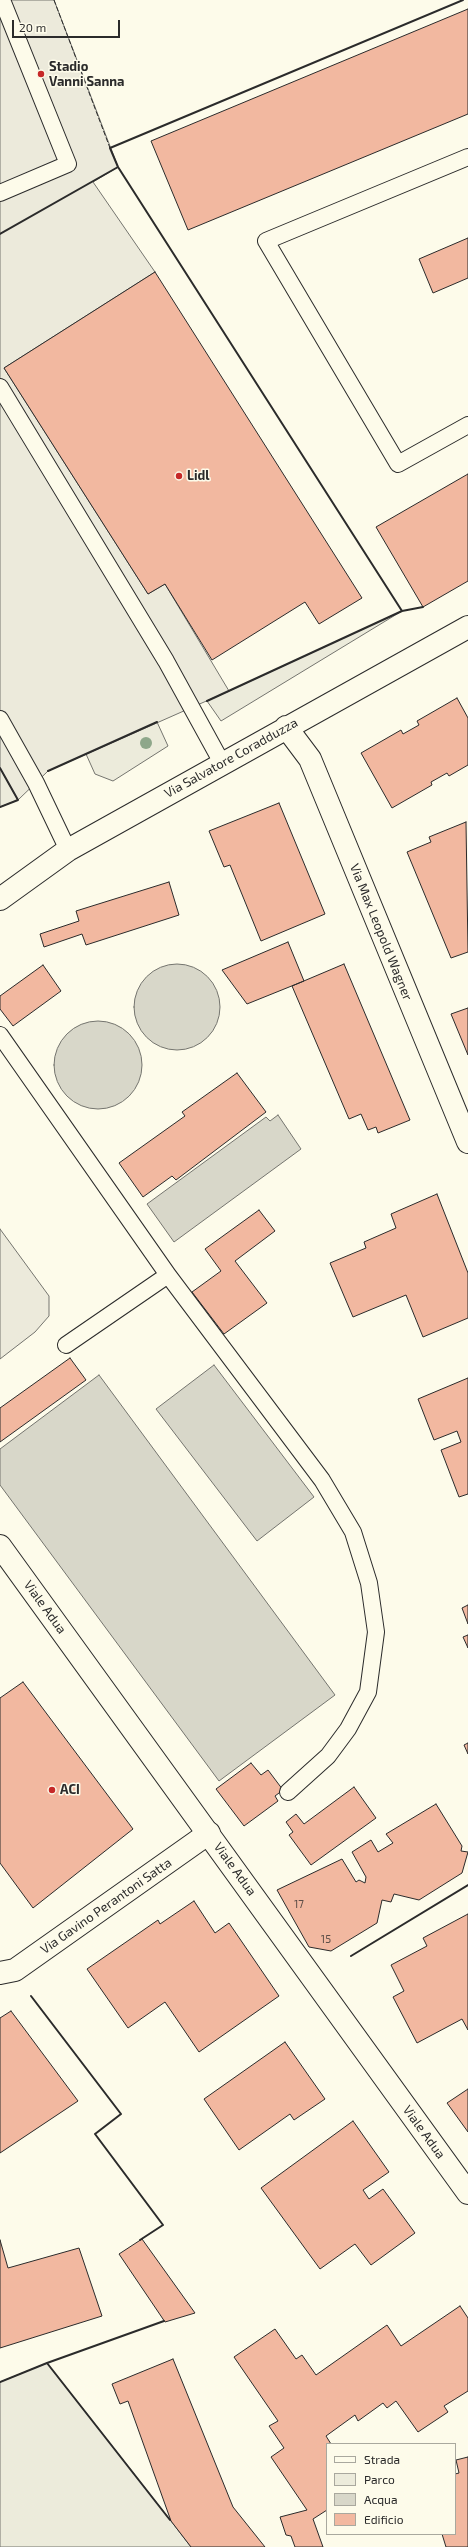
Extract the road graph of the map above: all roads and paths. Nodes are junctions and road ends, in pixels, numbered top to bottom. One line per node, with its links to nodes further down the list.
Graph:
1 (2, 0): 3 (lane)
2 (468, 157): 5 (lane)
3 (0, 193)
4 (0, 387): 9 (lane)
5 (468, 425)
6 (468, 627): 8 (main road, Via Salvatore Coradduzza)
7 (0, 719): 10 (lane)
8 (286, 727): 9 (main road, Via Salvatore Coradduzza); 13 (main road, Via Max Leopold Wagner)
9 (222, 763): 10 (main road, Via Salvatore Coradduzza)
10 (68, 850): 11 (main road, Via Salvatore Coradduzza)
11 (0, 899)
12 (0, 1036): 14 (lane)
13 (468, 1142)
14 (168, 1274): 15 (lane); 17 (lane)
15 (66, 1345)
16 (0, 1546): 18 (main road, Viale Adua)
17 (288, 1792)
18 (209, 1833): 19 (main road, Via Gavino Perantoni Satta); 20 (main road, Viale Adua)
19 (0, 1973)
20 (468, 2193)

